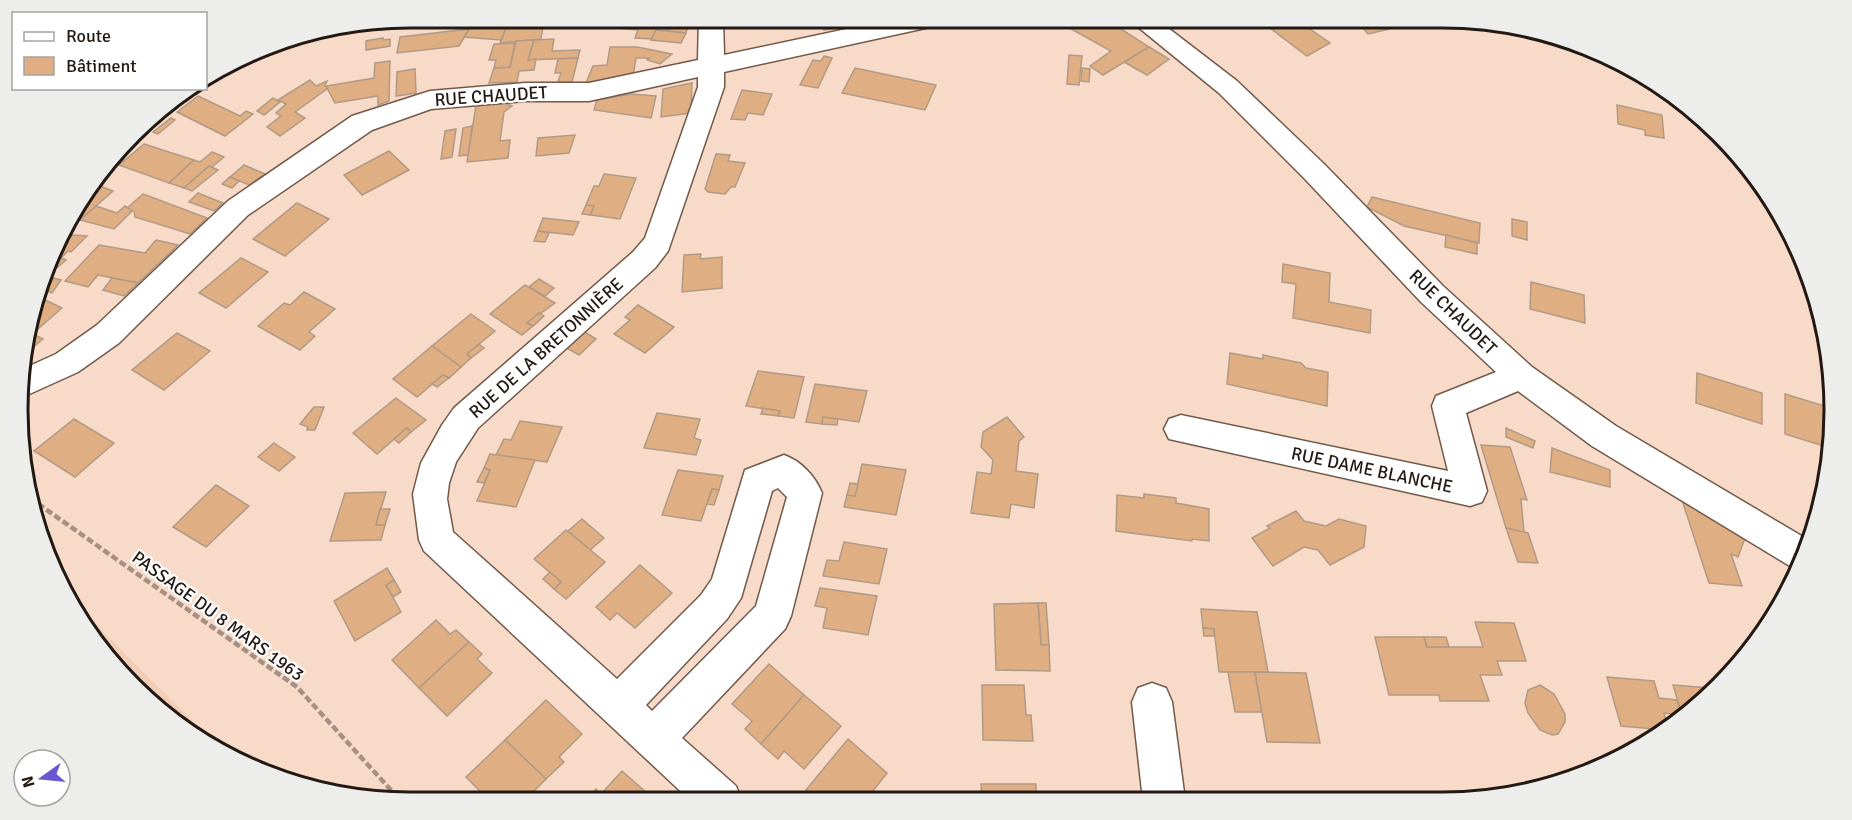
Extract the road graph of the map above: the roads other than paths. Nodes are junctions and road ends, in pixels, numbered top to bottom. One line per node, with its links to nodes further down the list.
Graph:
1 (711, 28): 4 (street, RUE DE LA BRETONNIÈRE)
2 (889, 28): 4 (street, RUE CHAUDET)
3 (1152, 28): 5 (street, RUE CHAUDET)
4 (712, 66): 6 (street, RUE CHAUDET); 10 (street, RUE DE LA BRETONNIÈRE)
5 (1521, 376): 7 (street, RUE DAME BLANCHE); 8 (street, RUE CHAUDET)
6 (29, 381)
7 (1181, 429)
8 (1796, 551)
9 (1152, 702): 13 (street)
10 (617, 707): 11 (street, RUE DE LA BRETONNIÈRE); 11 (street)
11 (653, 739): 12 (street, RUE DE LA BRETONNIÈRE)
12 (711, 792)
13 (1163, 792)

